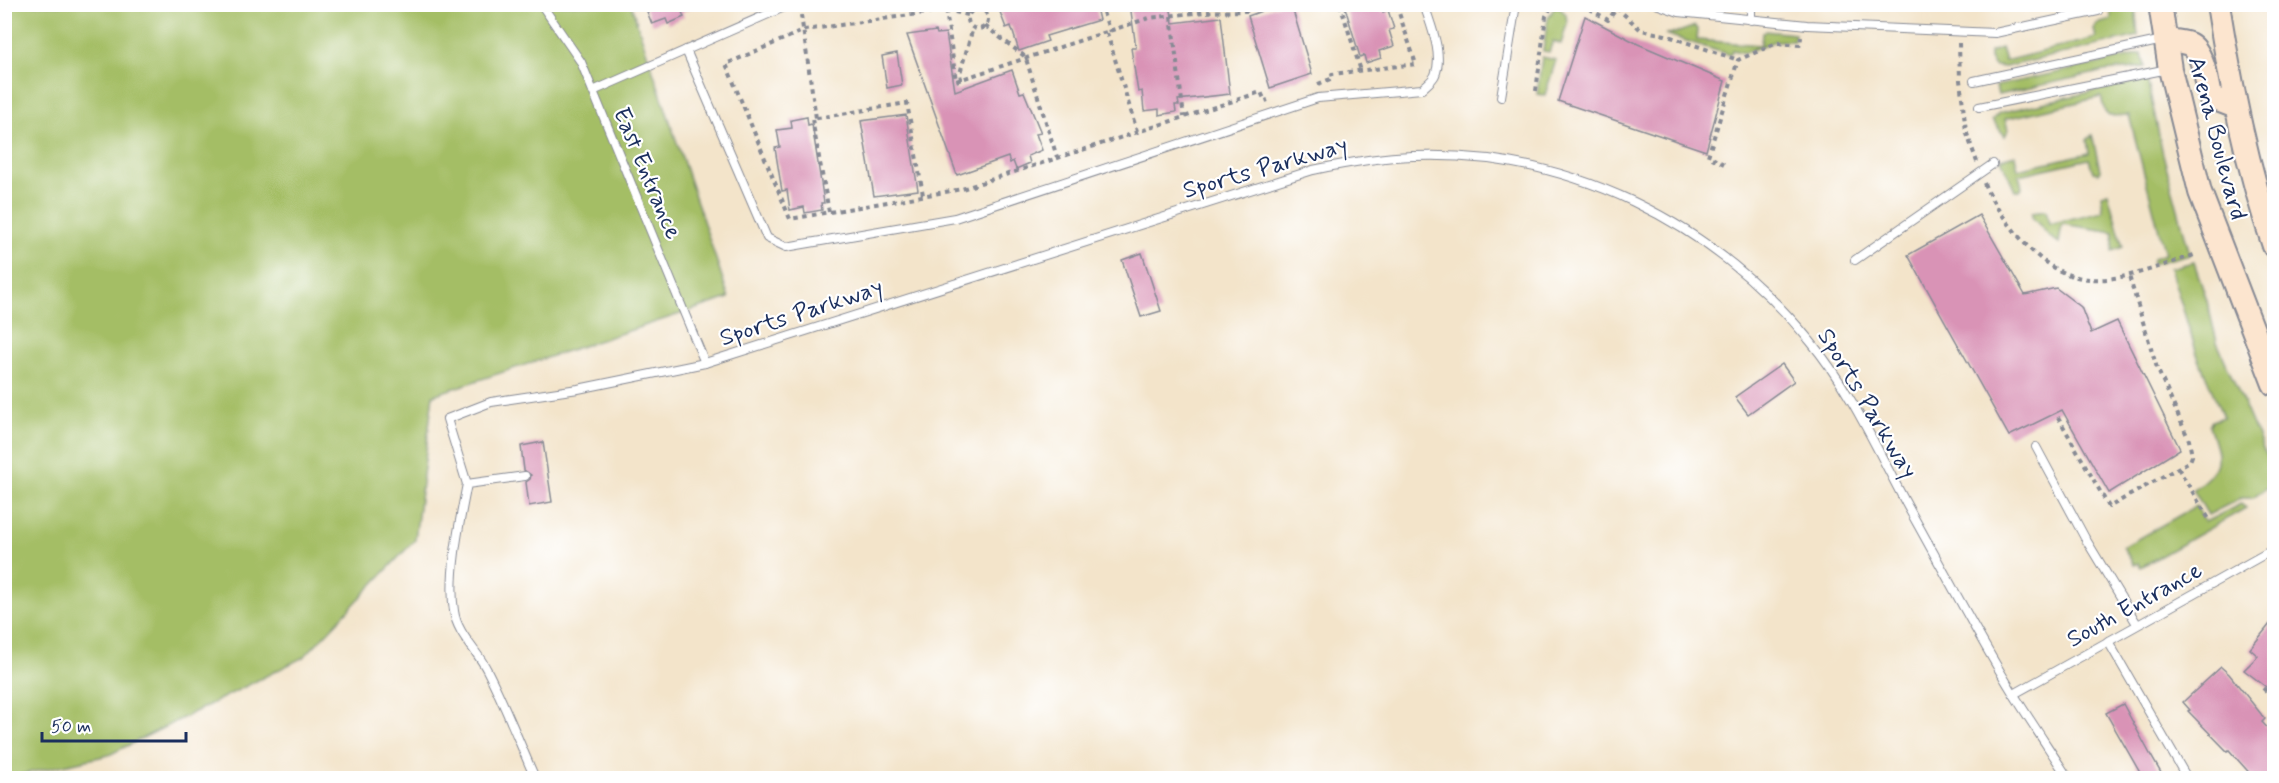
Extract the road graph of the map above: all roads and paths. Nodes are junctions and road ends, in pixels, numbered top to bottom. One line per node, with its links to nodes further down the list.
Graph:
1 (541, 4): 39 (lane, East Entrance)
2 (791, 4): 31 (lane)
3 (1100, 4): 28 (path)
4 (1217, 4): 19 (path)
5 (1255, 4): 19 (path)
6 (1340, 4): 35 (path)
7 (1396, 4): 35 (path)
8 (1425, 4): 31 (lane)
9 (1516, 4): 41 (lane)
10 (1553, 4): 40 (path)
11 (1582, 4): 33 (path)
12 (1656, 4): 23 (lane)
13 (1751, 4): 23 (lane)
14 (2160, 4): 30 (main road, Arena Boulevard)
15 (2218, 4): 44 (main road, Arena Boulevard)
16 (978, 6): 21 (path); 25 (path)
17 (946, 10): 21 (path); 27 (path); 36 (path)
18 (2098, 11): 24 (lane)
19 (1218, 12): 22 (path)
20 (801, 15): 27 (path)
21 (968, 15): 26 (path)
22 (1171, 16): 28 (path); 45 (path)
23 (1751, 20): 24 (lane)
24 (1802, 25): 33 (path)
25 (986, 26): 26 (path); 32 (path)
26 (972, 28): 36 (path)
27 (804, 31): 46 (path); 53 (path)
28 (1108, 32): 32 (path); 47 (path)
29 (1959, 38): 51 (path)
30 (2165, 40): 34 (main road, Arena Boulevard); 37 (lane); 44 (main road)
31 (686, 50): 39 (lane)
32 (1026, 59): 36 (path); 48 (path)
33 (1738, 60): 49 (path)
34 (2170, 69): 43 (lane); 59 (main road, Arena Boulevard)
35 (1361, 71): 38 (path)
36 (961, 80)
37 (1974, 81)
38 (1314, 85)
39 (592, 91): 58 (lane, East Entrance)
40 (1536, 91)
41 (1501, 97)
42 (1275, 98): 45 (path)
43 (1978, 107)
44 (2236, 107): 54 (main road, Arena Boulevard)
45 (1184, 117): 47 (path)
46 (816, 118): 52 (path); 53 (path)
47 (1137, 131): 48 (path)
48 (1058, 158): 52 (path)
49 (1724, 164)
50 (1993, 164): 51 (lane)
51 (1981, 173): 56 (lane); 57 (path)
52 (923, 195): 53 (path)
53 (829, 212)
54 (2274, 246)
55 (2197, 254): 57 (path)
56 (1856, 261)
57 (2129, 276): 62 (path)
58 (705, 363): 64 (lane, Sports Parkway); 70 (lane, Sports Parkway)
59 (2274, 384)
60 (2058, 417): 62 (path)
61 (2036, 447): 67 (lane)
62 (2178, 468): 65 (path)
63 (525, 476): 64 (lane)
64 (467, 484): 72 (lane)
65 (2209, 519)
66 (2274, 549): 67 (lane, South Entrance)
67 (2137, 624): 68 (lane, South Entrance)
68 (2108, 641): 70 (lane, South Entrance); 74 (lane)
69 (2263, 688): 71 (path)
70 (2013, 694): 73 (lane, Sports Parkway)
71 (2274, 699)
72 (535, 778)
73 (2068, 778)
74 (2187, 778)

